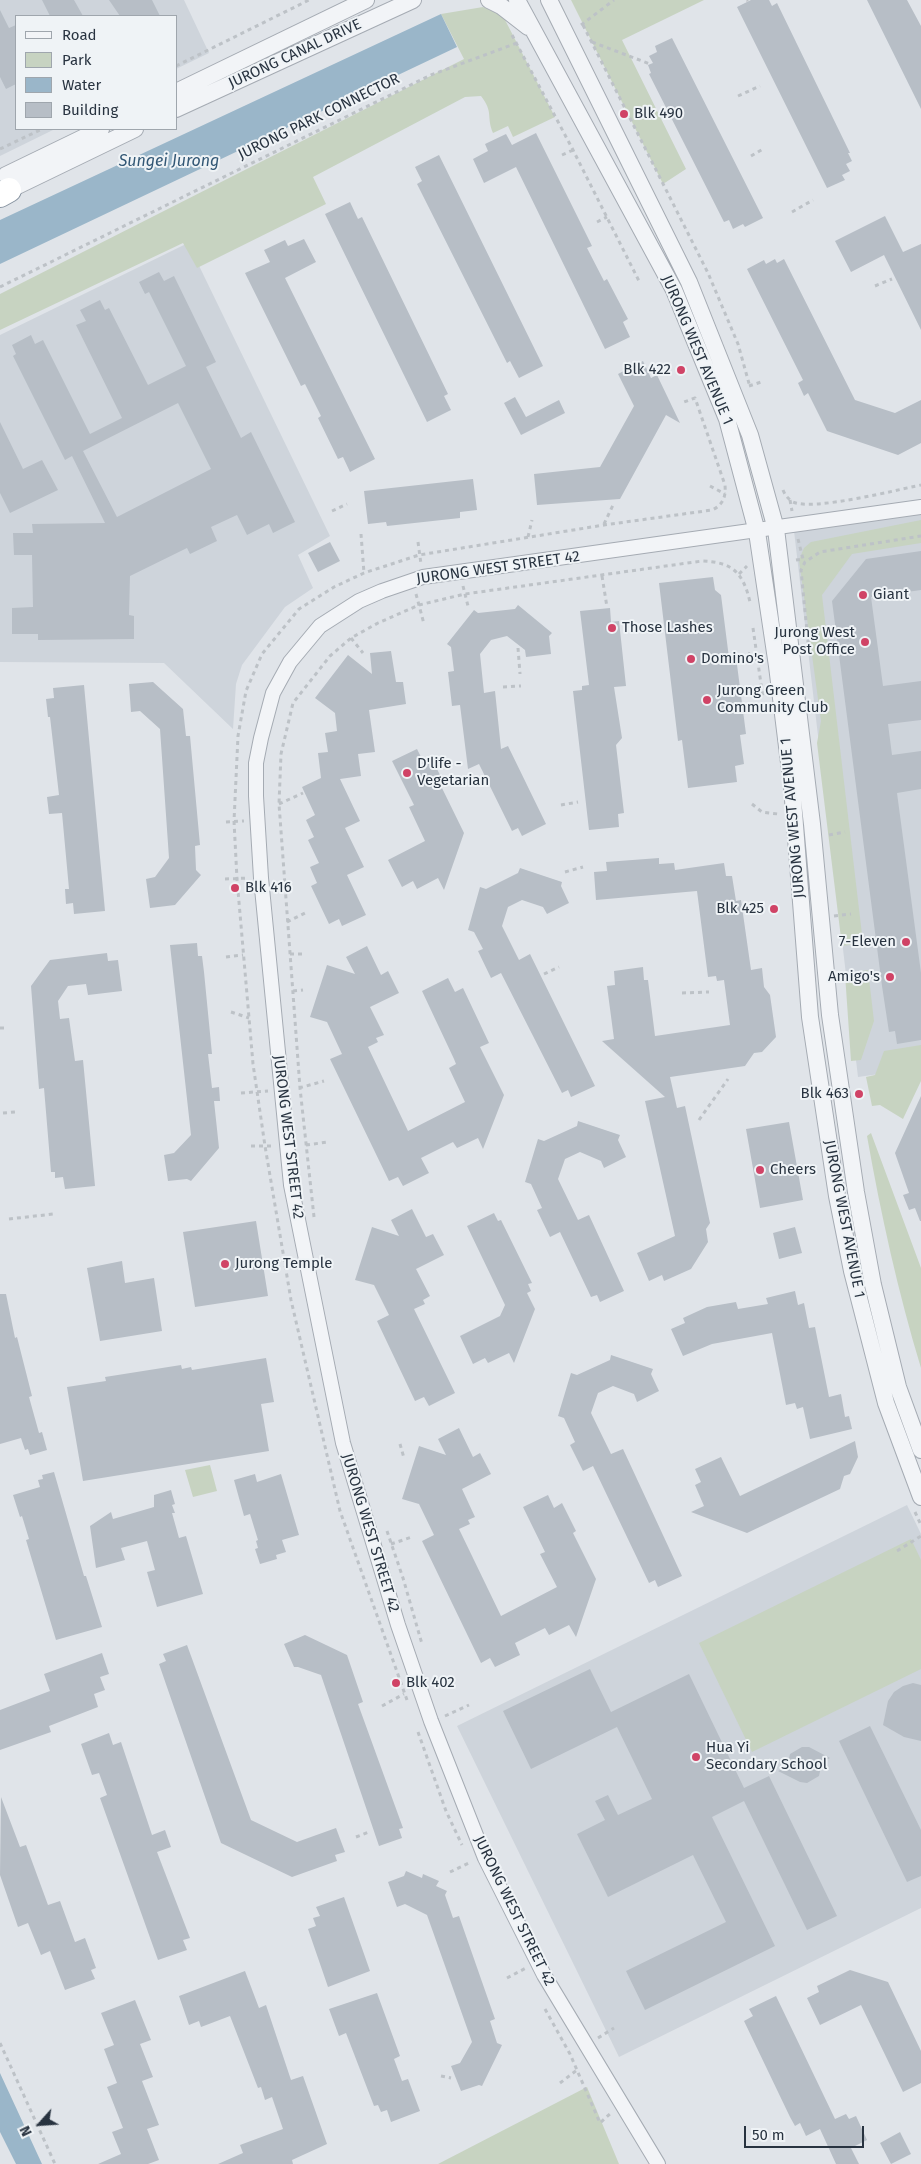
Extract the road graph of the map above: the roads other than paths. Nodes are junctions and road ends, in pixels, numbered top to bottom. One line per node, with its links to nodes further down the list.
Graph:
1 (366, 0): 7 (street, JURONG CANAL DRIVE)
2 (414, 0): 8 (street, JURONG CANAL DRIVE)
3 (489, 0): 6 (street)
4 (517, 0): 6 (street, JURONG WEST AVENUE 1)
5 (549, 0): 13 (street, JURONG WEST AVENUE 1)
6 (534, 32): 14 (street, JURONG WEST AVENUE 1)
7 (178, 91)
8 (178, 108)
9 (99, 130): 11 (street)
10 (133, 130): 11 (street)
11 (4, 185)
12 (921, 507): 13 (street, JURONG WEST STREET 42)
13 (776, 529): 14 (street, JURONG WEST STREET 42); 15 (street, JURONG WEST AVENUE 1)
14 (757, 532): 16 (street, JURONG WEST AVENUE 1); 17 (street, JURONG WEST STREET 42)
15 (921, 1450)
16 (921, 1497)
17 (658, 2164)

